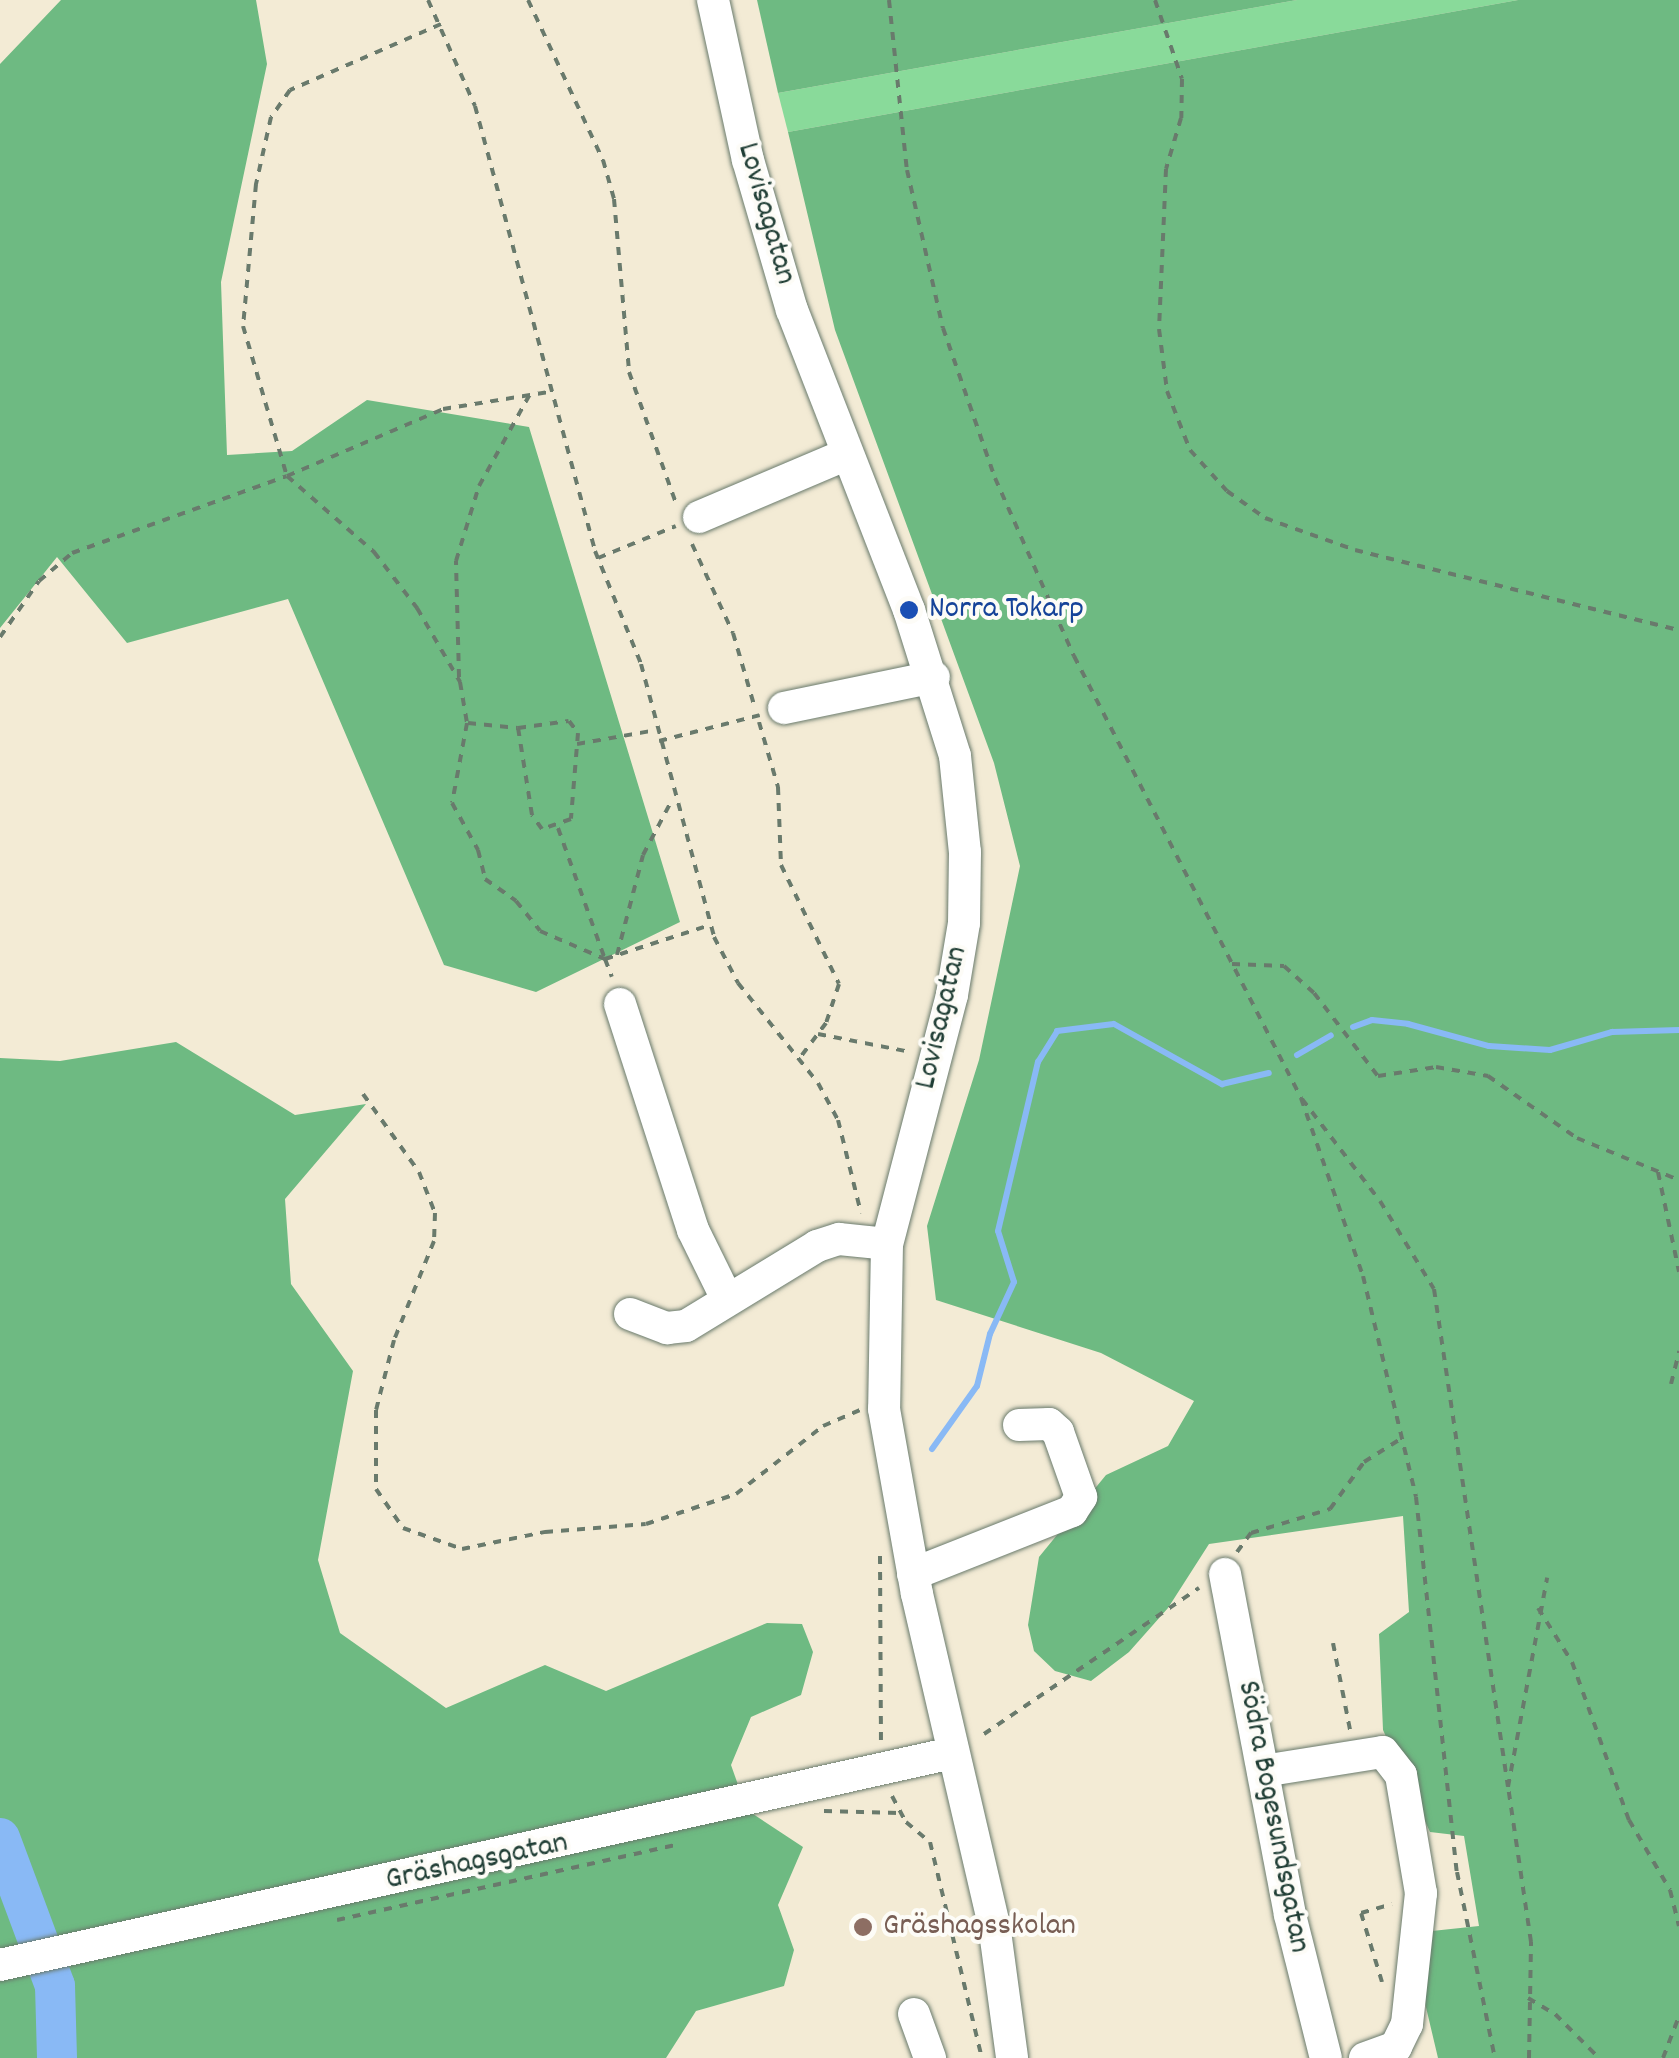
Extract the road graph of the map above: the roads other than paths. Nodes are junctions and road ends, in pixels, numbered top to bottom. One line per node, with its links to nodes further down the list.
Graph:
1 (712, 0): 2 (street, Lovisagatan)
2 (845, 455): 3 (street); 4 (street, Lovisagatan)
3 (699, 517)
4 (934, 677): 5 (street); 7 (street, Lovisagatan)
5 (784, 708)
6 (620, 1004): 8 (street)
7 (876, 1243): 8 (street); 11 (street, Lovisagatan)
8 (726, 1298): 9 (street)
9 (630, 1314)
10 (1019, 1425): 11 (street)
11 (913, 1574): 13 (street, Lovisagatan)
12 (1225, 1574): 14 (street, Södra Bogesundsgatan)
13 (952, 1753): 15 (street, Gräshagsgatan); 18 (street, Lovisagatan)
14 (1263, 1771): 19 (street, Södra Bogesundsgatan); 20 (street)
15 (30, 1960)
16 (914, 2014): 17 (street)
17 (930, 2058)
18 (1012, 2058)
19 (1326, 2058)
20 (1365, 2058)

